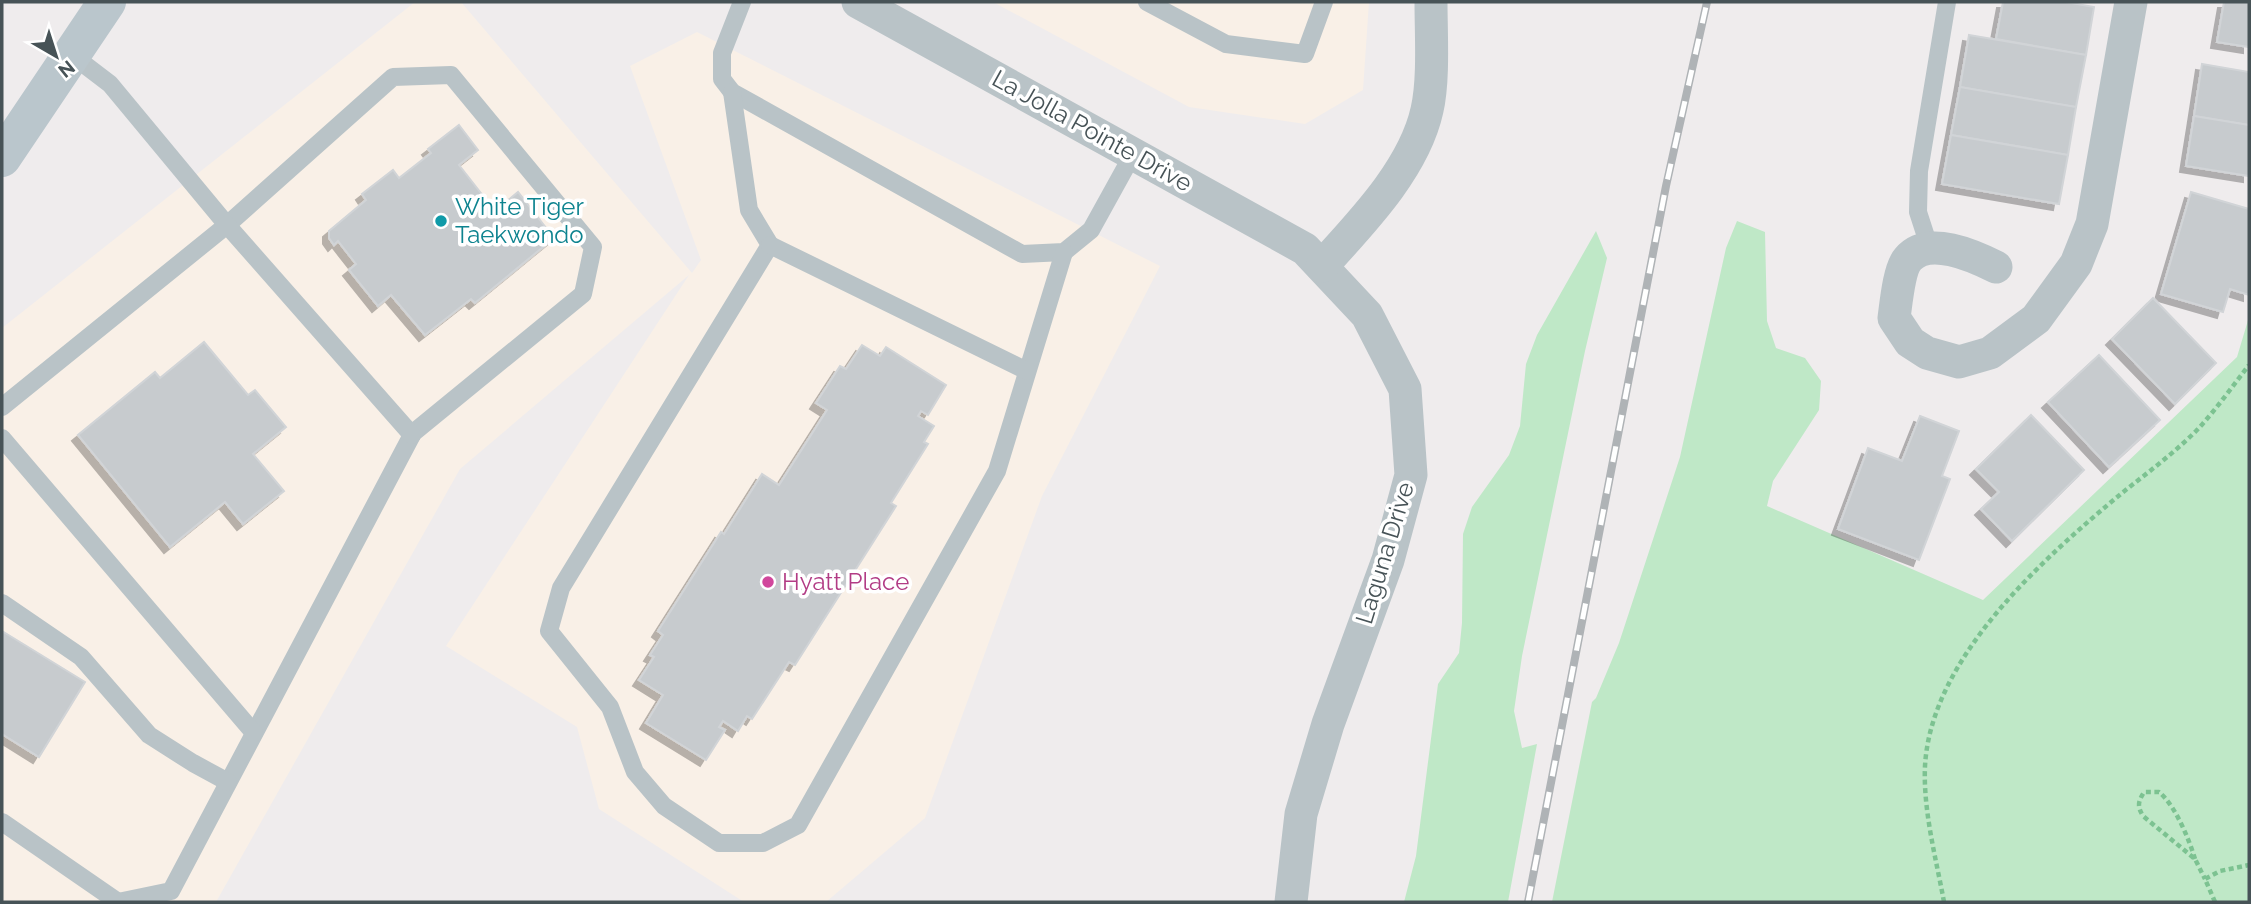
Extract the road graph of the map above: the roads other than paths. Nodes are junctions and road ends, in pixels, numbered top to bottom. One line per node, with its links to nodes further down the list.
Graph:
1 (107, 2): 9 (main road)
2 (742, 2): 10 (lane)
3 (858, 2): 11 (street, La Jolla Pointe Drive)
4 (1147, 2): 5 (lane)
5 (1324, 2)
6 (1431, 2): 17 (street)
7 (1947, 2): 15 (lane)
8 (2131, 2): 15 (street)
9 (72, 55): 12 (main road); 13 (lane)
10 (732, 92): 14 (lane); 16 (lane)
11 (1133, 153): 16 (lane); 17 (street, La Jolla Pointe Drive)
12 (2, 158)
13 (227, 225): 20 (lane); 21 (lane); 21 (lane)
14 (770, 245): 19 (lane); 19 (lane)
15 (1930, 249): 18 (street)
16 (1064, 252): 19 (lane)
17 (1322, 266): 28 (street, Laguna Drive)
18 (1996, 267)
19 (1027, 371)
20 (2, 407)
21 (412, 435): 24 (lane)
22 (2, 438): 24 (lane)
23 (2, 603): 25 (lane)
24 (254, 733): 25 (lane)
25 (228, 782): 27 (lane)
26 (2, 822): 27 (lane)
27 (118, 902)
28 (1291, 902)

